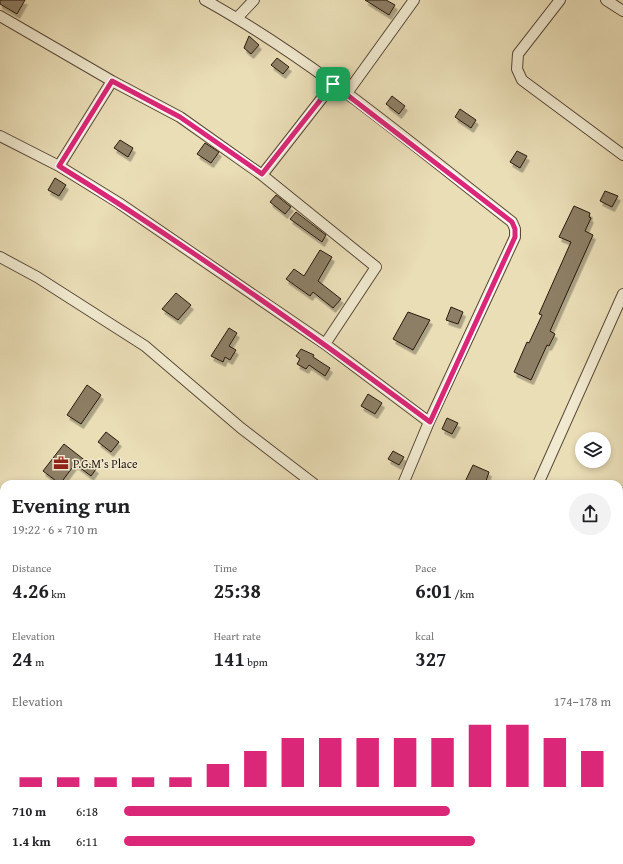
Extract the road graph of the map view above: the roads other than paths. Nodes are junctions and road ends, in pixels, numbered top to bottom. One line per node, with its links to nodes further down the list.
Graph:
1 (205, 0): 8 (street)
2 (254, 0): 8 (street)
3 (414, 0): 11 (street)
4 (560, 0): 13 (street)
5 (606, 0): 6 (street)
6 (623, 11)
7 (0, 16): 9 (street)
8 (237, 18): 10 (street)
9 (112, 81): 14 (street); 15 (street)
10 (333, 84): 11 (street); 15 (street)
11 (346, 93): 19 (street)
12 (0, 136): 14 (street)
13 (623, 155)
14 (59, 166): 18 (street)
15 (262, 174): 18 (street)
16 (0, 257): 20 (street)
17 (623, 294): 22 (street)
18 (325, 344): 19 (street)
19 (430, 422): 21 (street)
20 (309, 480)
21 (405, 480)
22 (540, 480)

